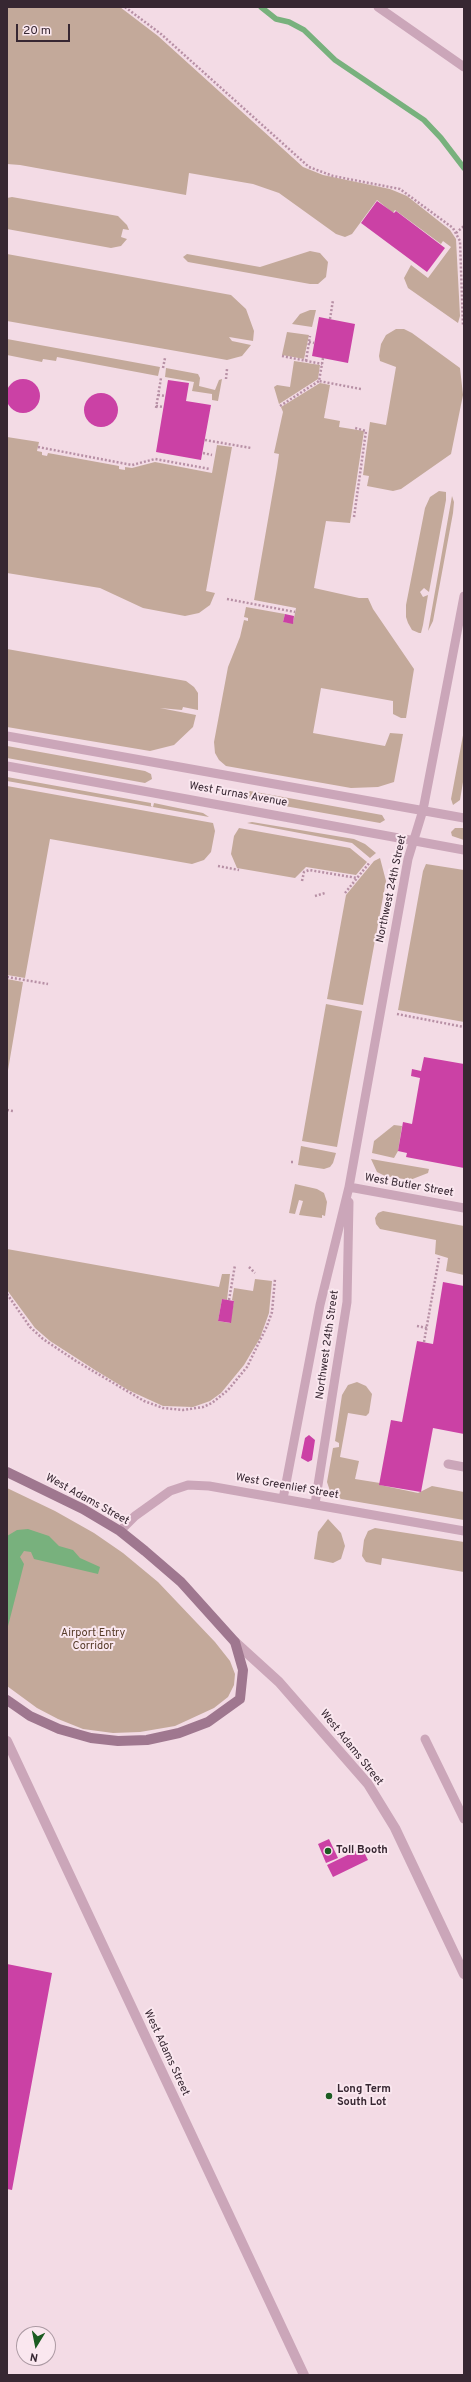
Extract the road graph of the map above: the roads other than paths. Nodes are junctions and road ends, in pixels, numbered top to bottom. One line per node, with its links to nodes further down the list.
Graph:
1 (378, 7): 2 (lane)
2 (464, 67)
3 (464, 596): 6 (lane, Northwest 24th Street)
4 (7, 736): 6 (lane, West Furnas Avenue)
5 (7, 766): 8 (lane, West Furnas Avenue)
6 (422, 810): 7 (lane, West Furnas Avenue); 8 (lane, Northwest 24th Street)
7 (464, 818)
8 (413, 840): 9 (lane, West Furnas Avenue); 10 (lane, Northwest 24th Street)
9 (464, 850)
10 (349, 1187): 11 (lane, West Butler Street); 15 (lane, Northwest 24th Street); 16 (lane, Northwest 24th Street)
11 (464, 1208)
12 (448, 1464): 13 (lane)
13 (464, 1466)
14 (7, 1472): 17 (main road, West Adams Street)
15 (283, 1499): 16 (lane, West Greenlief Street); 17 (lane, West Greenlief Street)
16 (315, 1504): 18 (lane, West Greenlief Street)
17 (120, 1531): 19 (main road, West Adams Street)
18 (464, 1531)
19 (235, 1642): 20 (main road, West Adams Street); 24 (street, West Adams Street)
20 (7, 1700)
21 (425, 1738): 23 (lane)
22 (7, 1741): 25 (street, West Adams Street)
23 (464, 1818)
24 (464, 1974)
25 (304, 2375)

